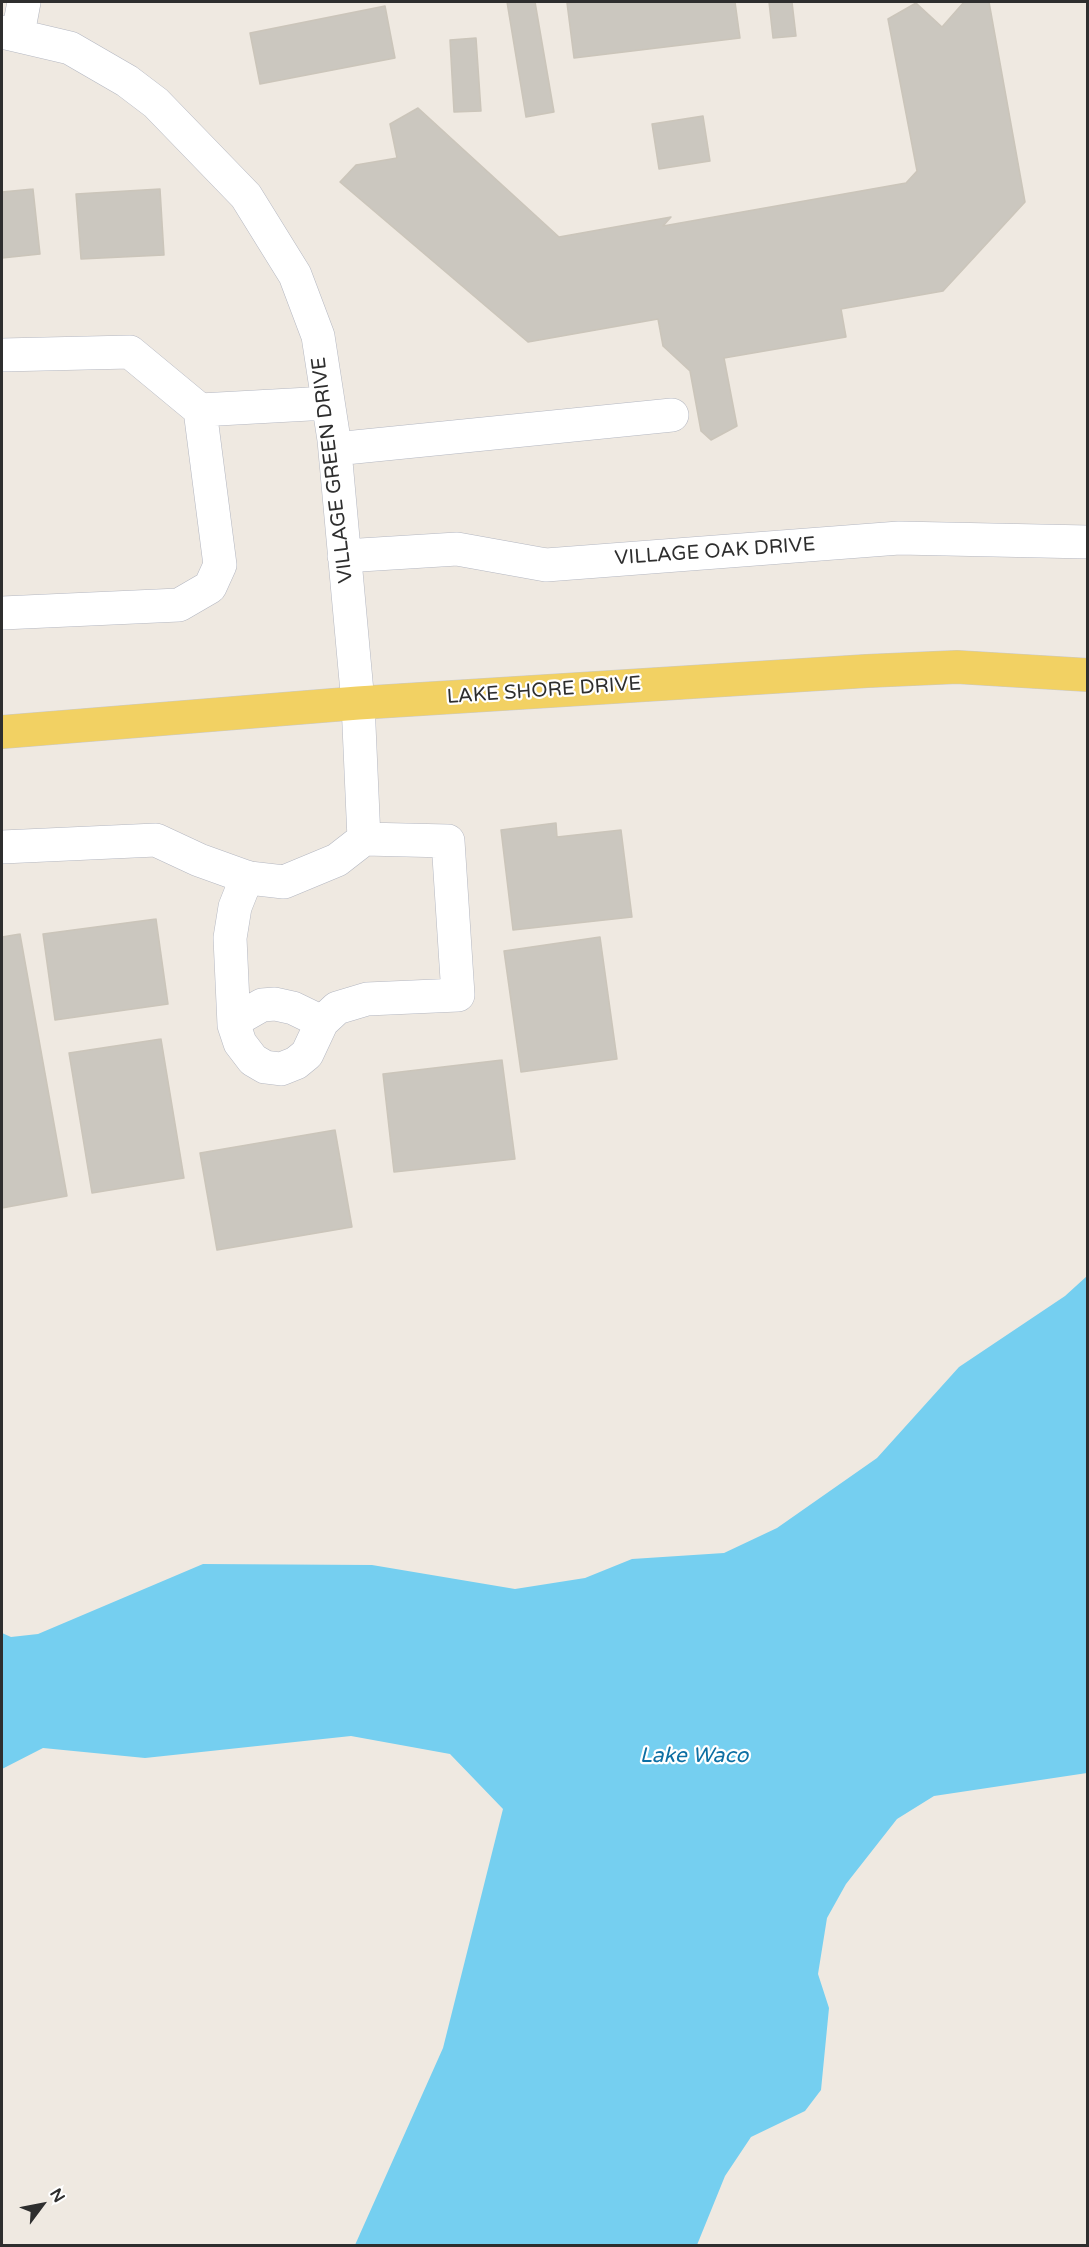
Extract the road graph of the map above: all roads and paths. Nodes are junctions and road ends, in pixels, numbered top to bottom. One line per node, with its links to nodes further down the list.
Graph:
1 (24, 2): 2 (street)
2 (10, 33): 4 (street, VILLAGE GREEN DRIVE)
3 (2, 355): 5 (street)
4 (328, 404): 5 (street); 7 (street, VILLAGE GREEN DRIVE)
5 (200, 410): 10 (street)
6 (672, 415): 7 (street)
7 (335, 449): 9 (street, VILLAGE GREEN DRIVE)
8 (1088, 542): 9 (street, VILLAGE OAK DRIVE)
9 (344, 556): 12 (street, VILLAGE GREEN DRIVE)
10 (2, 613)
11 (1088, 675): 12 (main road, LAKE SHORE DRIVE)
12 (358, 703): 13 (main road, LAKE SHORE DRIVE); 14 (street, VILLAGE GREEN DRIVE)
13 (2, 732)
14 (364, 840): 16 (street); 17 (street)
15 (2, 847): 16 (street)
16 (247, 877): 18 (street)
17 (322, 1022): 18 (street); 18 (street)
18 (234, 1025)

